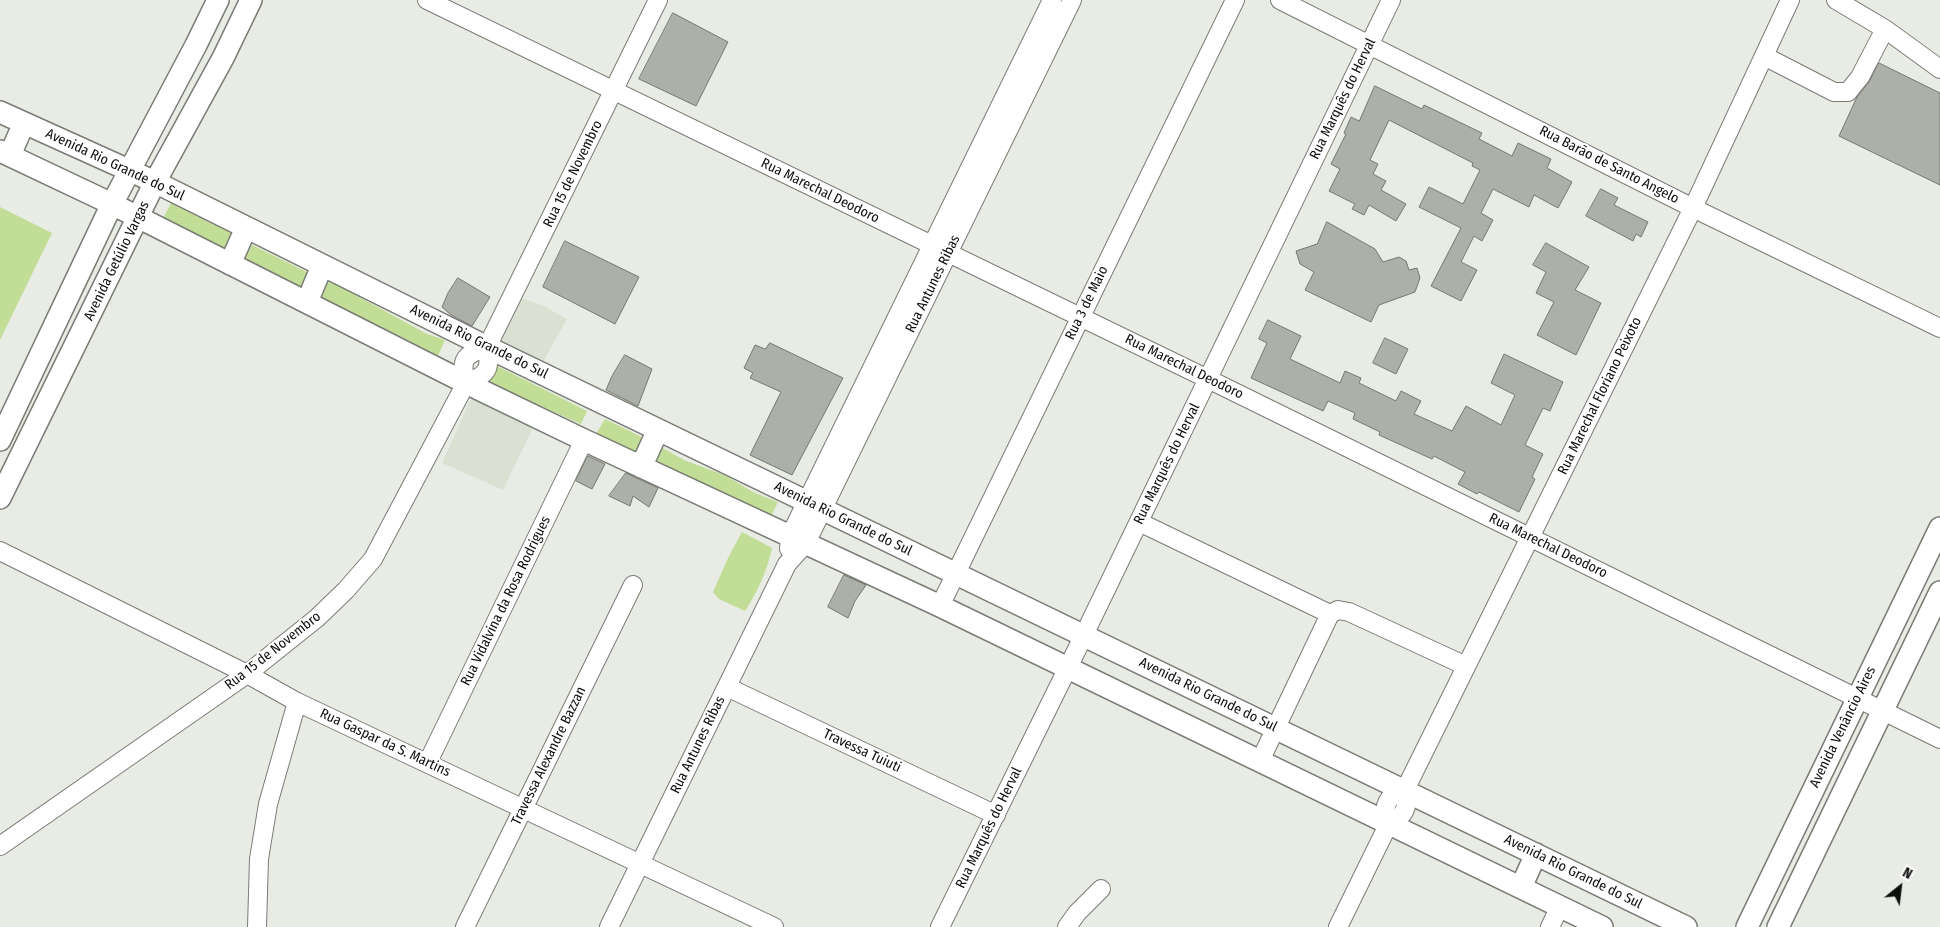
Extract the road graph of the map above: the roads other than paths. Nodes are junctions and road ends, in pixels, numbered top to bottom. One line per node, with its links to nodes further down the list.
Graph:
1 (218, 0): 14 (main road, Avenida Getúlio Vargas)
2 (251, 0): 16 (main road, Avenida Getúlio Vargas)
3 (427, 0): 18 (street, Rua Marechal Deodoro)
4 (658, 0): 18 (street, Rua 15 de Novembro)
5 (1052, 0): 28 (street, Rua Antunes Ribas)
6 (1072, 0): 28 (street, Rua Antunes Ribas)
7 (1235, 0): 32 (street, Rua 3 de Maio)
8 (1280, 0): 13 (street, Rua Barão de Santo Angelo)
9 (1390, 0): 13 (street, Rua Marquês do Herval)
10 (1790, 0): 15 (street, Rua Marechal Floriano Peixoto)
11 (1836, 0): 12 (street)
12 (1885, 29): 15 (street); 17 (street)
13 (1369, 44): 25 (street, Rua Barão de Santo Angelo); 37 (street, Rua Marquês do Herval)
14 (196, 45): 16 (main road); 22 (main road, Avenida Getúlio Vargas)
15 (1764, 56): 25 (street, Rua Marechal Floriano Peixoto)
16 (223, 58): 23 (main road, Avenida Getúlio Vargas)
17 (1940, 69)
18 (614, 91): 28 (street, Rua Marechal Deodoro); 34 (street, Rua 15 de Novembro)
19 (0, 112): 20 (main road, Avenida Rio Grande do Sul)
20 (24, 123): 21 (main road); 22 (main road, Avenida Rio Grande do Sul)
21 (5, 153): 24 (main road)
22 (129, 171): 23 (main road, Avenida Rio Grande do Sul); 24 (main road, Avenida Getúlio Vargas)
23 (155, 182): 26 (main road, Avenida Getúlio Vargas); 27 (main road, Avenida Rio Grande do Sul)
24 (112, 204): 26 (main road); 35 (main road, Avenida Getúlio Vargas)
25 (1693, 208): 33 (street, Rua Barão de Santo Angelo); 46 (street, Rua Marechal Floriano Peixoto)
26 (138, 219): 29 (main road); 36 (main road, Avenida Getúlio Vargas)
27 (246, 228): 29 (main road); 30 (main road, Avenida Rio Grande do Sul)
28 (941, 249): 32 (street, Rua Marechal Deodoro); 44 (street, Rua Antunes Ribas)
29 (230, 264): 31 (main road)
30 (322, 266): 31 (main road); 34 (main road, Avenida Rio Grande do Sul)
31 (306, 302): 38 (main road)
32 (1080, 316): 37 (street, Rua Marechal Deodoro); 50 (street, Rua 3 de Maio)
33 (1940, 328)
34 (487, 346): 38 (street, Rua 15 de Novembro); 38 (street); 39 (main road, Avenida Rio Grande do Sul)
35 (40, 358): 36 (main road); 40 (main road, Avenida Getúlio Vargas)
36 (63, 369): 43 (main road, Avenida Getúlio Vargas)
37 (1208, 379): 45 (street, Rua Marquês do Herval); 46 (street, Rua Marechal Deodoro)
38 (466, 383): 41 (main road); 58 (street, Rua 15 de Novembro)
39 (658, 430): 42 (main road); 44 (main road, Avenida Rio Grande do Sul)
40 (0, 440)
41 (584, 440): 42 (main road); 66 (street, Rua Vidalvina da Rosa Rodrigues)
42 (641, 466): 47 (main road)
43 (0, 498)
44 (815, 506): 47 (street, Rua Antunes Ribas); 50 (main road, Avenida Rio Grande do Sul)
45 (1139, 522): 54 (street); 55 (street, Rua Marquês do Herval)
46 (1530, 537): 56 (street, Rua Marechal Floriano Peixoto); 60 (street, Rua Marechal Deodoro)
47 (798, 539): 53 (main road); 59 (street, Rua Antunes Ribas)
48 (1937, 541): 60 (main road, Avenida Venâncio Aires)
49 (0, 550): 58 (street, Rua Gaspar da S. Martins)
50 (957, 574): 53 (street, Rua 3 de Maio); 55 (main road, Avenida Rio Grande do Sul)
51 (633, 585): 68 (street, Travessa Alexandre Bazzan)
52 (1940, 592): 62 (main road)
53 (940, 606): 57 (main road)
54 (1330, 614): 56 (street); 63 (street)
55 (1084, 634): 57 (street, Rua Marquês do Herval); 63 (main road, Avenida Rio Grande do Sul)
56 (1466, 666): 67 (street, Rua Marechal Floriano Peixoto)
57 (1068, 668): 65 (main road); 69 (street, Rua Marquês do Herval)
58 (247, 674): 61 (street, Rua Gaspar da S. Martins); 73 (street, Rua 15 de Novembro)
59 (727, 687): 69 (street, Travessa Tuiuti); 75 (street, Rua Antunes Ribas)
60 (1857, 699): 62 (street, Rua Marechal Deodoro); 71 (main road, Avenida Venâncio Aires)
61 (297, 702): 66 (street, Rua Gaspar da S. Martins); 79 (street)
62 (1883, 711): 64 (street, Rua Marechal Deodoro); 72 (main road)
63 (1276, 728): 65 (street); 67 (main road, Avenida Rio Grande do Sul)
64 (1940, 739)
65 (1260, 761): 70 (main road)
66 (428, 762): 68 (street, Rua Gaspar da S. Martins)
67 (1405, 790): 70 (street, Rua Marechal Floriano Peixoto); 74 (main road, Avenida Rio Grande do Sul)
68 (523, 808): 75 (street, Rua Gaspar da S. Martins); 80 (street, Travessa Alexandre Bazzan)
69 (996, 815): 83 (street, Rua Marquês do Herval)
70 (1389, 823): 76 (main road); 85 (street, Rua Marechal Floriano Peixoto)
71 (1796, 824): 72 (main road); 89 (main road, Avenida Venâncio Aires)
72 (1822, 837): 90 (main road)
73 (0, 846)
74 (1536, 854): 76 (main road); 88 (main road, Avenida Rio Grande do Sul)
75 (641, 863): 81 (street, Rua Antunes Ribas); 82 (street, Rua Gaspar da S. Martins)
76 (1521, 887): 78 (main road)
77 (1100, 889): 84 (street)
78 (1560, 906): 86 (street); 87 (main road)
79 (257, 927)
80 (465, 927)
81 (609, 927)
82 (774, 927)
83 (940, 927)
84 (1068, 927)
85 (1338, 927)
86 (1550, 927)
87 (1602, 927)
88 (1686, 927)
89 (1747, 927)
90 (1778, 927)

